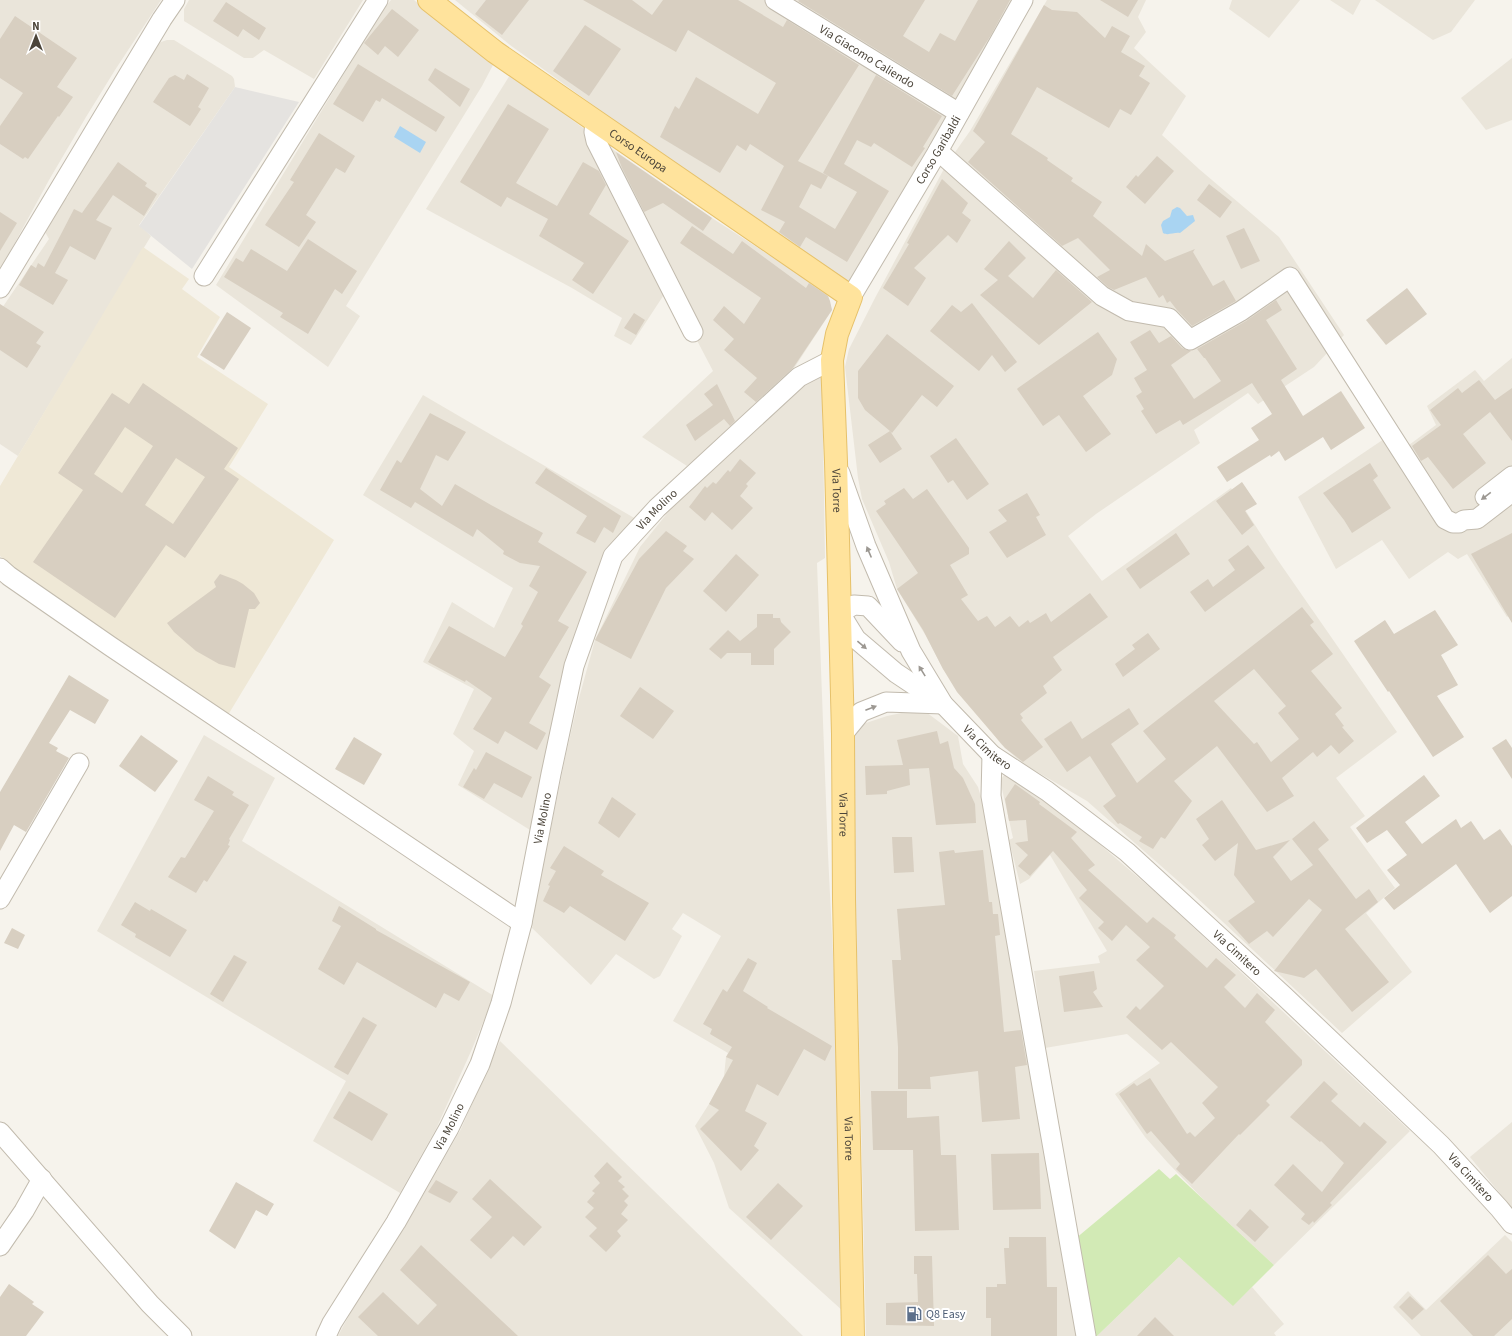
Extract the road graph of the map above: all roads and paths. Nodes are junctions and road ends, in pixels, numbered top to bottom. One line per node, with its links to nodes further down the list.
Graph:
1 (175, 0): 10 (street)
2 (378, 0): 9 (street)
3 (429, 0): 7 (main road, Corso Europa)
4 (775, 0): 6 (street, Via Giacomo Caliendo)
5 (1023, 0): 6 (street, Corso Garibaldi)
6 (959, 113): 8 (street, Corso Garibaldi)
7 (595, 122): 11 (main road, Corso Europa); 12 (street)
8 (938, 151): 11 (street, Corso Garibaldi); 17 (street)
9 (204, 276)
10 (0, 288)
11 (851, 297): 13 (main road, Via Torre)
12 (693, 332)
13 (832, 360): 14 (main road, Via Torre); 26 (street, Via Molino)
14 (836, 462): 19 (main road, Via Torre); 20 (street, Via Cimitero, one-way to 14)
15 (1512, 476): 17 (street, one-way to 17)
16 (1512, 492): 17 (street)
17 (1464, 520)
18 (0, 568): 26 (street)
19 (840, 613): 20 (street, Via Cimitero); 21 (street, Via Cimitero, one-way to 21); 22 (main road, Via Torre)
20 (911, 652): 21 (street, Via Cimitero, one-way to 20)
21 (943, 704): 22 (street, one-way to 21); 23 (street, Via Cimitero)
22 (843, 734): 33 (main road, Via Torre)
23 (992, 755): 29 (street, Via Cimitero); 34 (street)
24 (79, 763): 25 (street)
25 (0, 899)
26 (522, 923): 32 (street, Via Molino)
27 (0, 1132): 28 (street)
28 (42, 1179): 30 (street); 31 (street)
29 (1512, 1224)
30 (0, 1246)
31 (182, 1336)
32 (326, 1336)
33 (853, 1336)
34 (1086, 1336)

